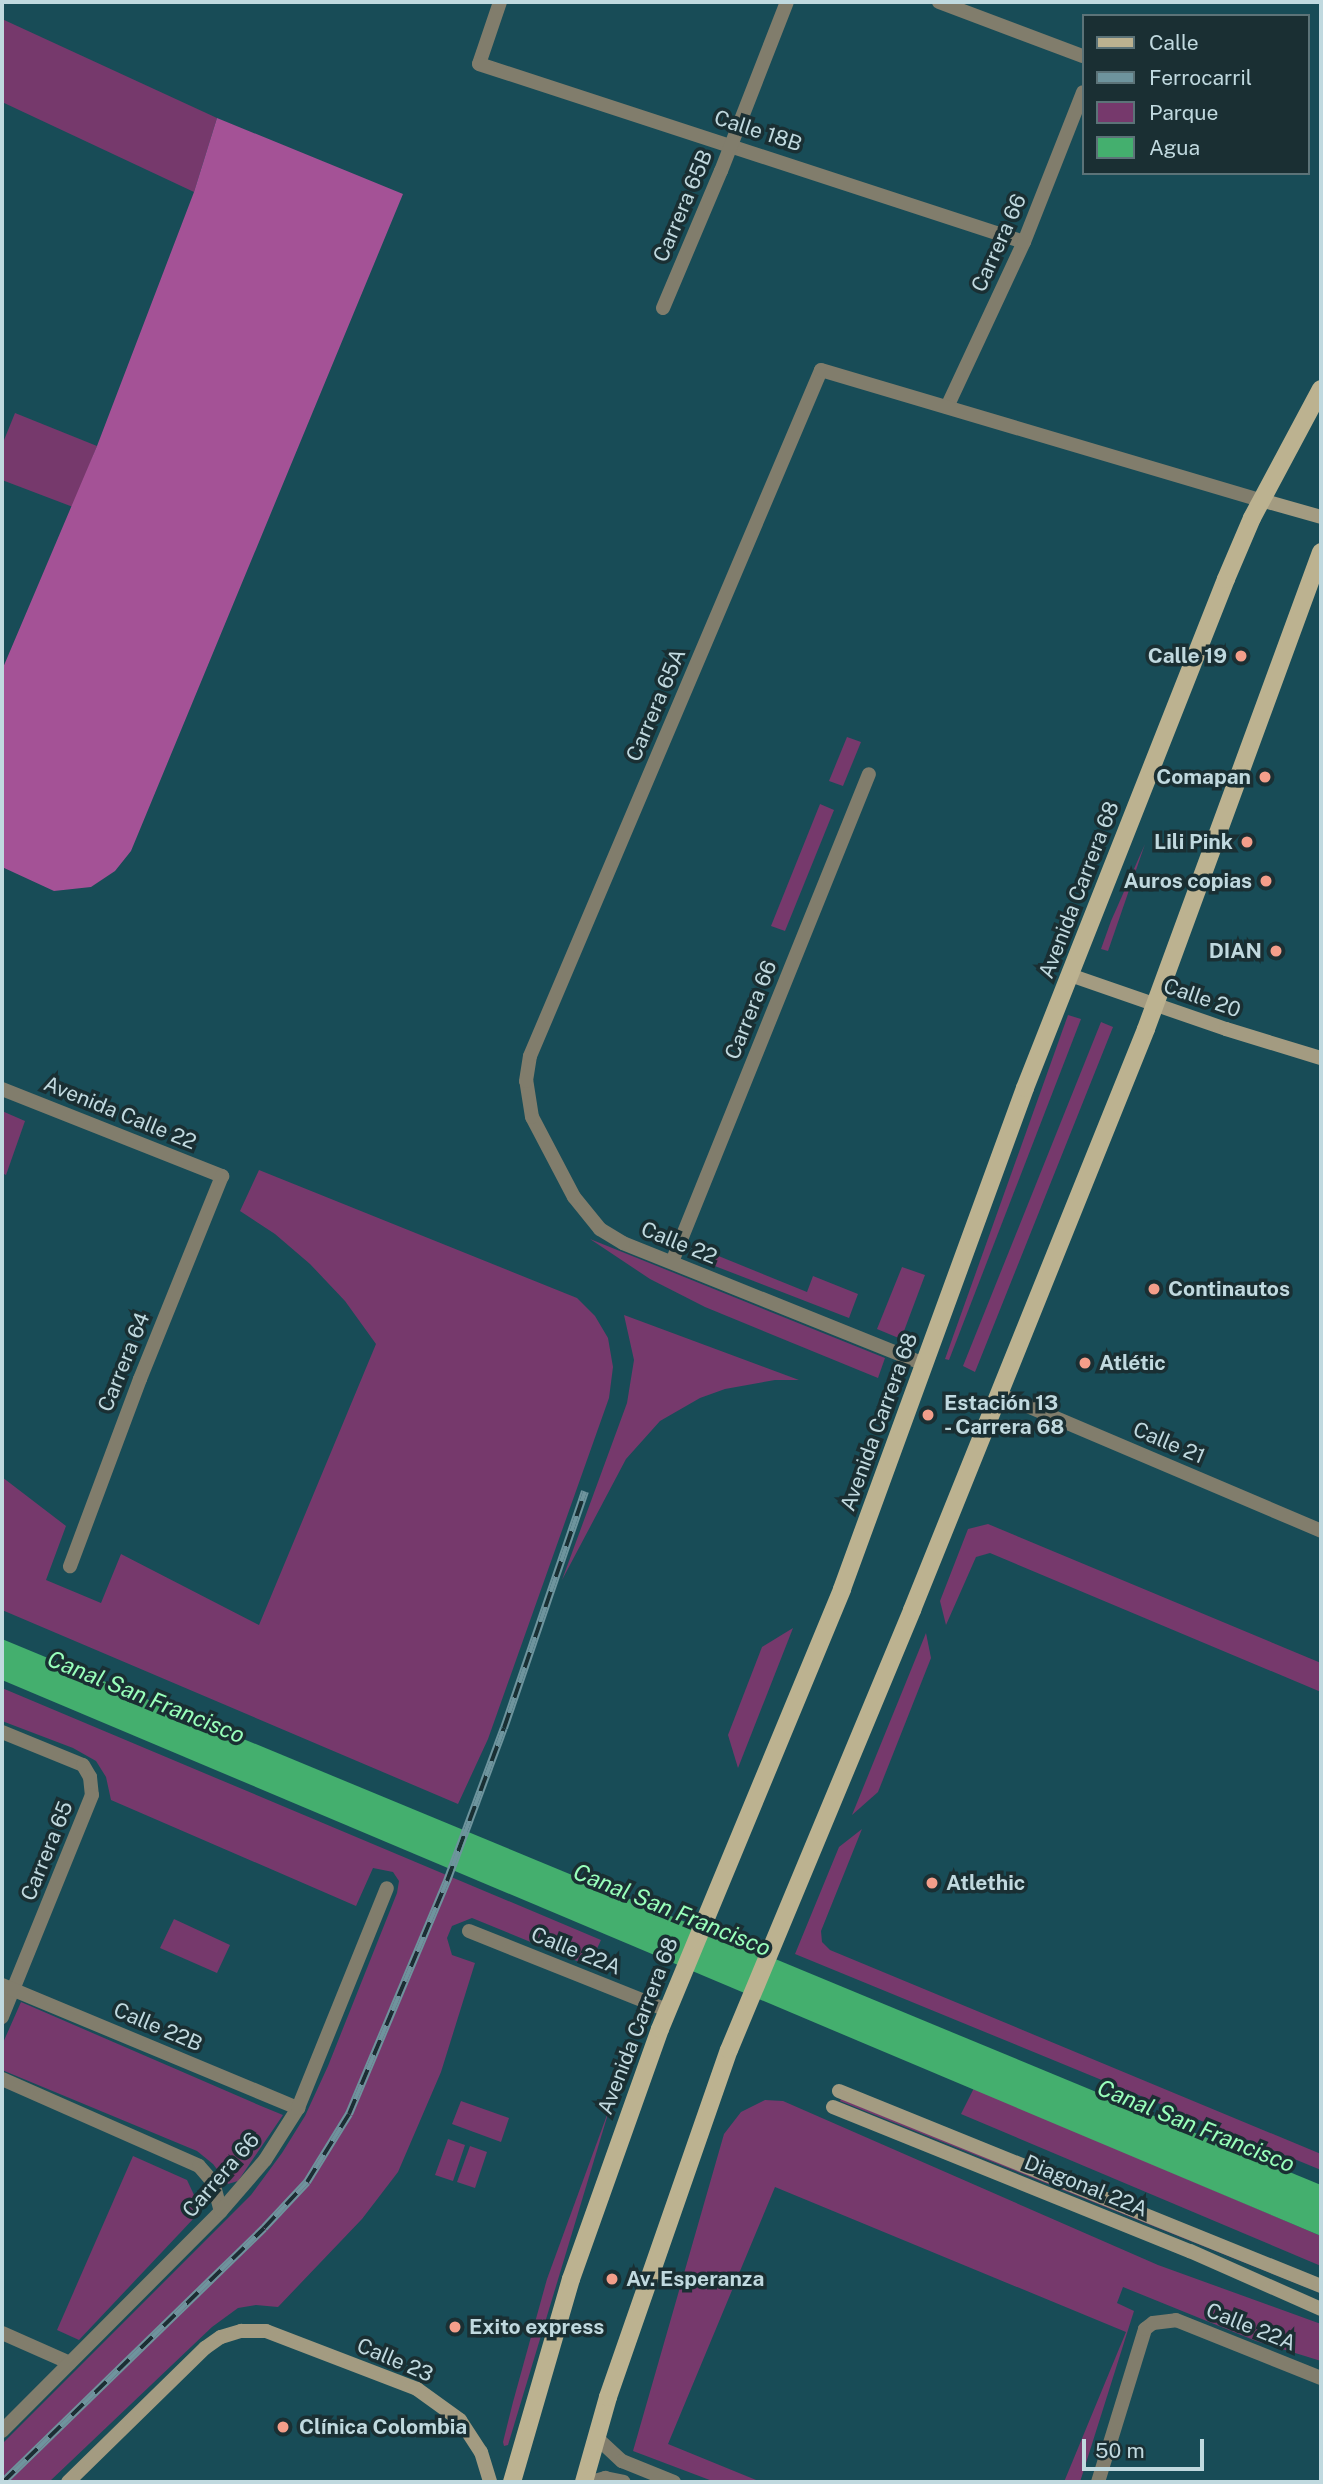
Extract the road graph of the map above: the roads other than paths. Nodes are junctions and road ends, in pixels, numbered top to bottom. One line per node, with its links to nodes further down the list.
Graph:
1 (500, 2): 6 (street, Calle 18B)
2 (787, 2): 6 (street, Carrera 65B)
3 (939, 2): 4 (street)
4 (1082, 56)
5 (1082, 95): 7 (street, Carrera 66)
6 (732, 144): 7 (street, Calle 18B); 8 (street, Carrera 65B)
7 (1024, 242): 10 (street, Carrera 66)
8 (663, 308)
9 (1321, 389): 11 (main road, Avenida Carrera 68)
10 (947, 407): 11 (street); 17 (street, Carrera 65A)
11 (1261, 500): 12 (street); 15 (main road, Avenida Carrera 68)
12 (1321, 517)
13 (1321, 552): 16 (main road)
14 (869, 774): 21 (street, Carrera 66)
15 (1070, 975): 16 (street, Calle 20); 22 (main road, Avenida Carrera 68)
16 (1155, 1004): 18 (street, Calle 20); 23 (main road)
17 (530, 1056): 21 (street, Calle 22)
18 (1321, 1058)
19 (2, 1088): 20 (street, Avenida Calle 22)
20 (222, 1176): 25 (street, Carrera 64)
21 (672, 1262): 22 (street, Calle 22)
22 (925, 1364): 30 (main road, Avenida Carrera 68)
23 (999, 1394): 24 (street, Calle 21); 43 (main road)
24 (1321, 1531)
25 (70, 1566)
26 (2, 1732): 29 (street, Carrera 65)
27 (387, 1888): 35 (street, Carrera 66)
28 (469, 1931): 30 (street, Calle 22A)
29 (8, 1988): 31 (street, Carrera 65); 35 (street, Calle 22B)
30 (667, 2010): 46 (main road, Avenida Carrera 68)
31 (2, 2017)
32 (2, 2079): 36 (street)
33 (839, 2091): 37 (street, Diagonal 22A)
34 (833, 2107): 38 (street, Diagonal 22A)
35 (298, 2108): 36 (street, Carrera 66)
36 (221, 2211): 40 (street, Carrera 66)
37 (1321, 2286)
38 (1321, 2309)
39 (2, 2333): 40 (street)
40 (70, 2363): 42 (street, Carrera 66)
41 (1321, 2378): 51 (street, Calle 22A)
42 (2, 2431)
43 (597, 2438): 47 (main road); 50 (street)
44 (68, 2482): 45 (street, Calle 23)
45 (490, 2482)
46 (512, 2482)
47 (584, 2482)
48 (590, 2482): 49 (street)
49 (624, 2482)
50 (674, 2482)
51 (1098, 2482)

